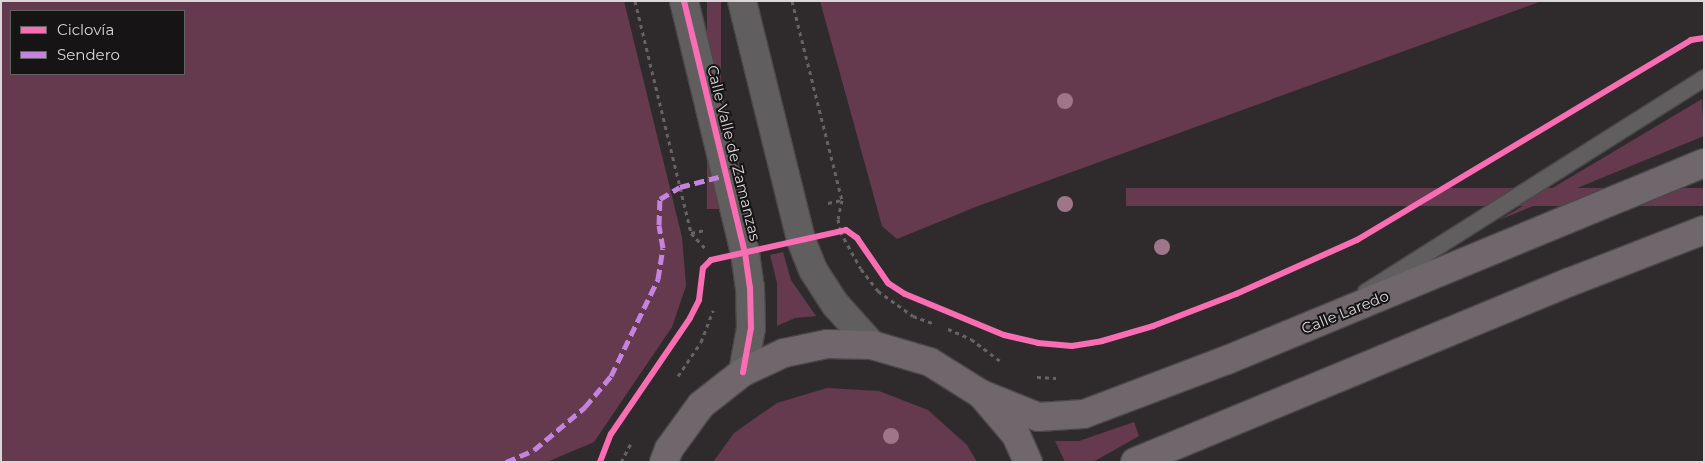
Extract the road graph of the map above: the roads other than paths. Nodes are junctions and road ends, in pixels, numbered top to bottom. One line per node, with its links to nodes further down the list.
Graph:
1 (684, 1): 8 (street, Calle Valle de Zamanzas)
2 (742, 1): 7 (street)
3 (1704, 78): 6 (lane)
4 (1704, 163): 6 (main road, Calle Laredo)
5 (1704, 230): 12 (main road)
6 (1315, 324): 9 (main road, Calle Laredo)
7 (872, 345): 8 (main road); 9 (main road)
8 (743, 372): 10 (main road)
9 (981, 394): 11 (main road)
10 (664, 462)
11 (1028, 462)
12 (1135, 462)

